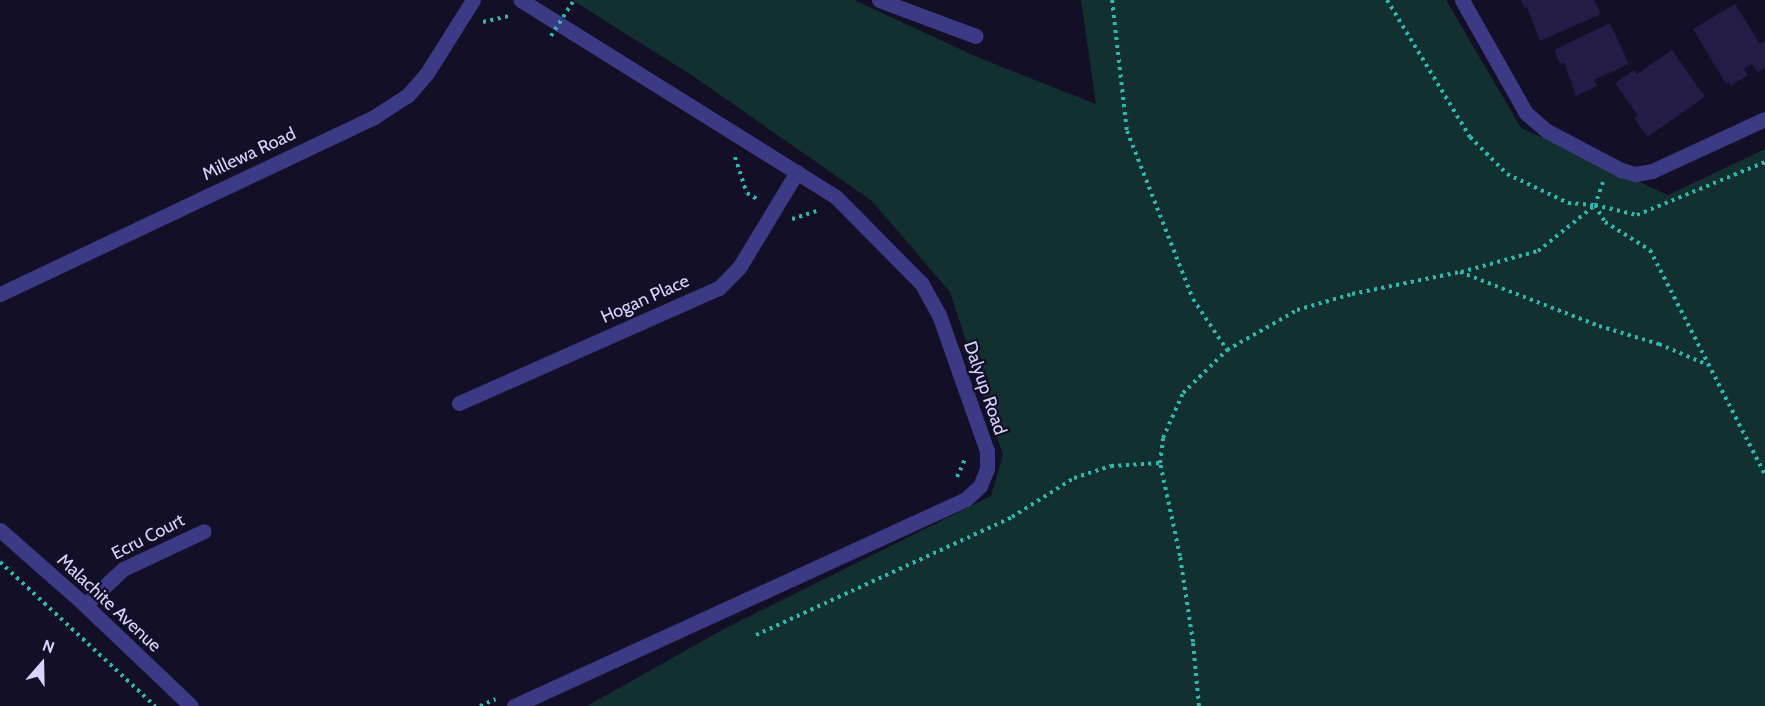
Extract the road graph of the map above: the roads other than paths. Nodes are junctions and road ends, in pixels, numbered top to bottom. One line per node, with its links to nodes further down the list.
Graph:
1 (473, 0): 8 (street, Millewa Road)
2 (879, 0): 5 (street)
3 (1462, 0): 6 (street)
4 (519, 7): 7 (street, Dalyup Road)
5 (976, 36)
6 (1765, 119)
7 (797, 172): 9 (street, Hogan Place); 13 (street, Dalyup Road)
8 (0, 294)
9 (459, 404)
10 (0, 530): 12 (street, Malachite Avenue)
11 (204, 531): 12 (street, Ecru Court)
12 (85, 605): 14 (street, Malachite Avenue)
13 (522, 704)
14 (191, 706)

